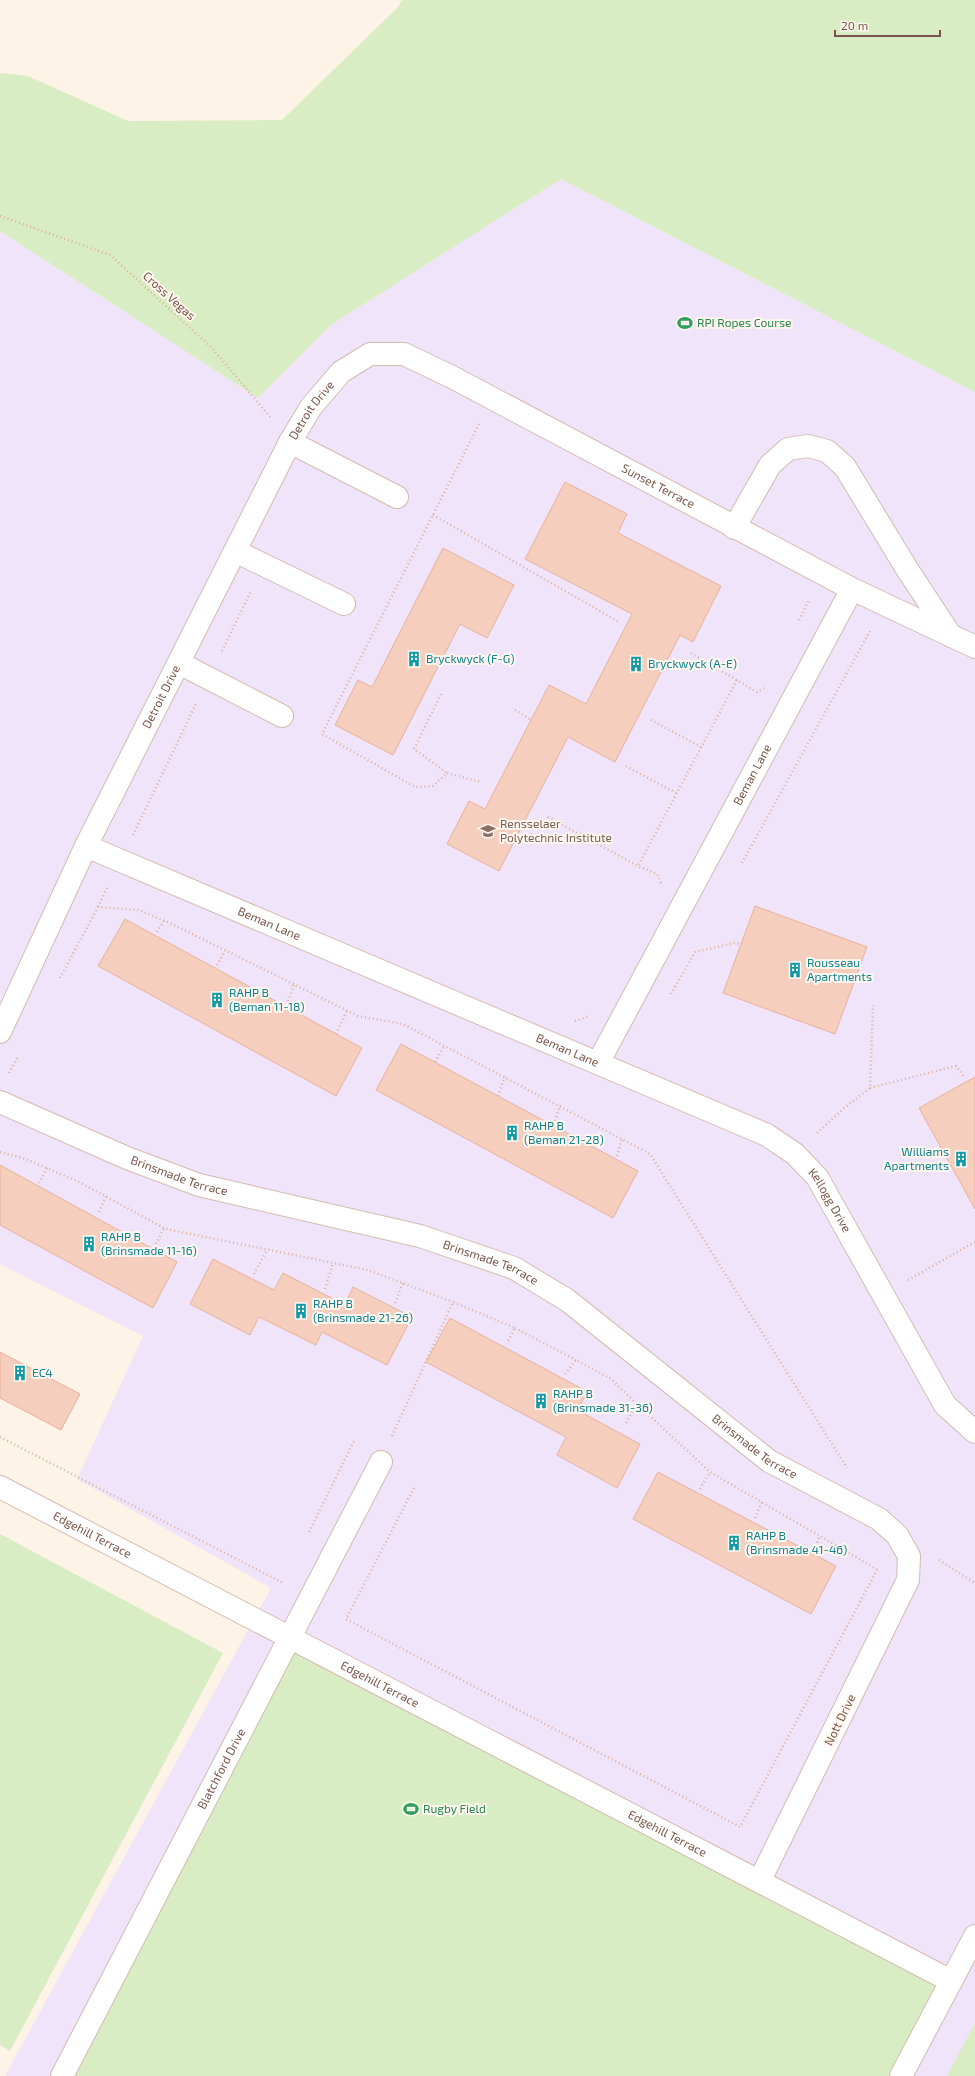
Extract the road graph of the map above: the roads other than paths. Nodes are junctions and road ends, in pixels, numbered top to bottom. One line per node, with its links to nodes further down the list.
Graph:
1 (341, 372): 2 (street, Detroit Drive); 4 (street, Sunset Terrace)
2 (290, 442): 3 (street); 5 (street, Detroit Drive)
3 (397, 497)
4 (734, 528): 6 (street, Sunset Terrace); 8 (street)
5 (235, 551): 7 (street); 10 (street, Detroit Drive)
6 (852, 589): 8 (street, Sunset Terrace); 14 (street, Beman Lane)
7 (344, 604)
8 (951, 636): 9 (street, Sunset Terrace)
9 (975, 647)
10 (179, 663): 11 (street); 12 (street, Detroit Drive)
11 (282, 716)
12 (86, 846): 13 (street, Detroit Drive); 14 (street, Beman Lane)
13 (0, 1032)
14 (598, 1063): 16 (street, Kellogg Drive)
15 (0, 1102): 19 (street, Brinsmade Terrace)
16 (975, 1432)
17 (381, 1462): 20 (street, Blatchford Drive)
18 (0, 1487): 20 (street, Edgehill Terrace)
19 (909, 1556): 21 (street, Nott Drive)
20 (291, 1637): 21 (street, Edgehill Terrace); 24 (street, Blatchford Drive)
21 (760, 1880): 23 (street, Edgehill Terrace)
22 (975, 1936): 23 (street)
23 (951, 1981): 25 (street)
24 (62, 2076)
25 (901, 2076)

